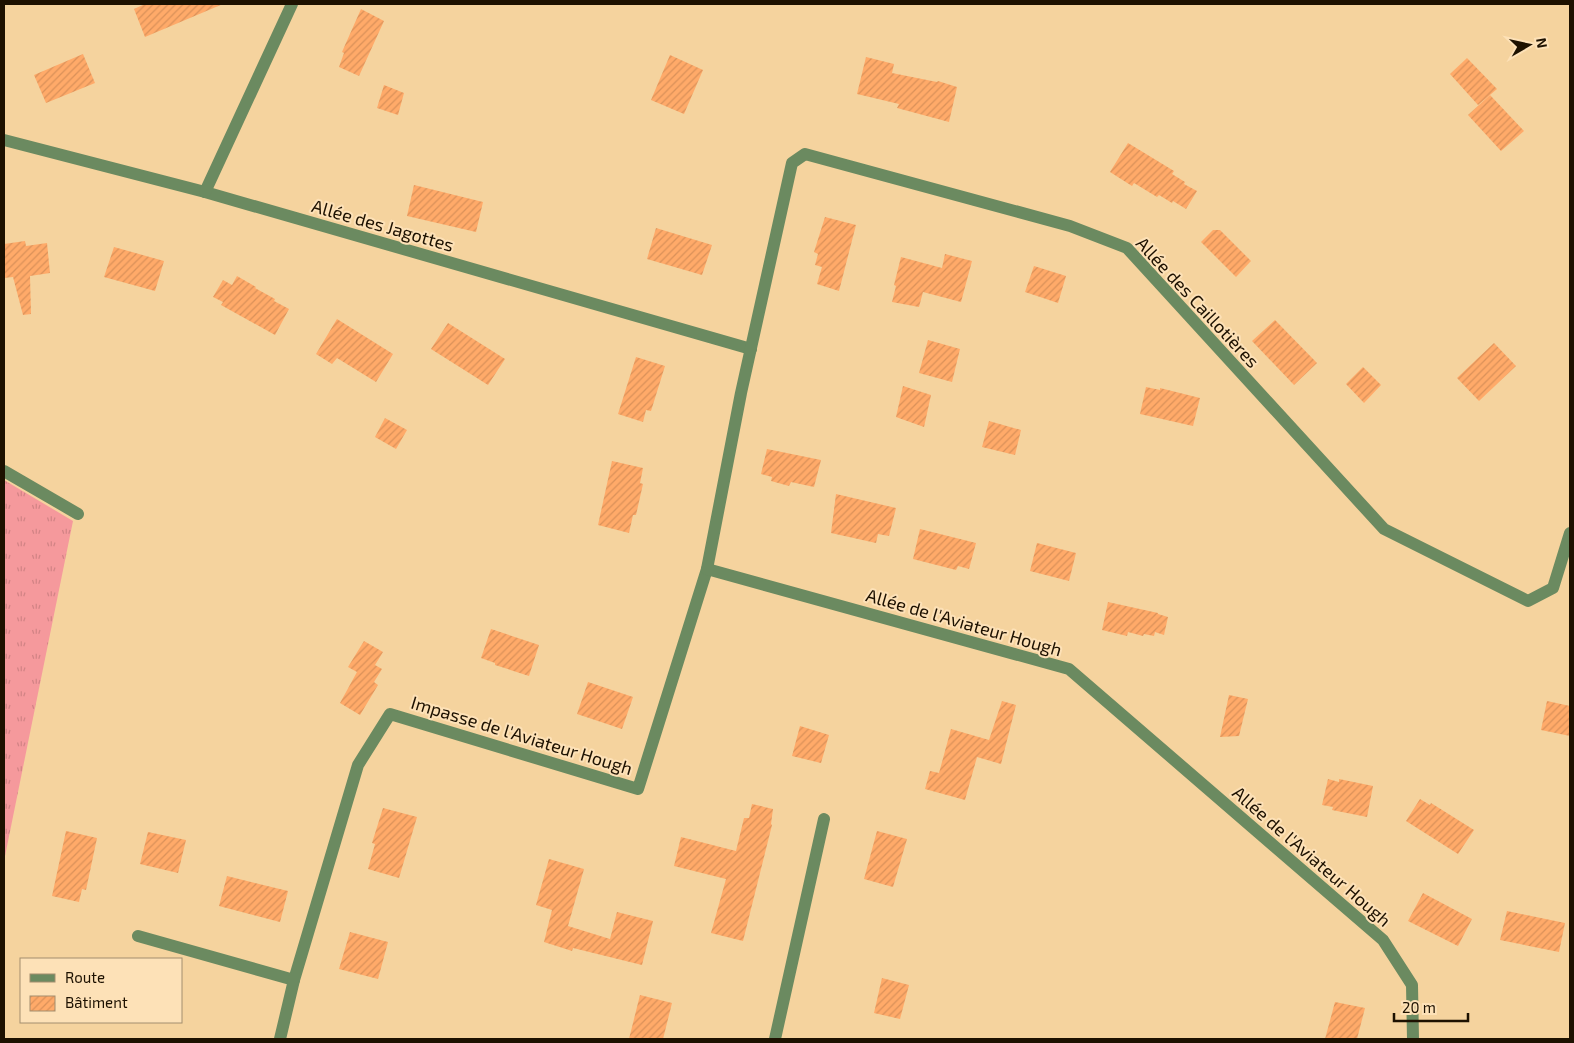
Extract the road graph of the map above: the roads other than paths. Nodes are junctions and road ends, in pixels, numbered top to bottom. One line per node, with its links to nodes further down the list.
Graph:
1 (292, 4): 3 (street)
2 (4, 140): 3 (street, Allée des Jagottes)
3 (205, 192): 4 (street, Allée des Jagottes)
4 (750, 349): 7 (street, Allée des Caillotières); 8 (street)
5 (4, 471): 6 (street)
6 (78, 514)
7 (1570, 533)
8 (707, 569): 11 (street, Impasse de l'Aviateur Hough); 14 (street, Allée de l'Aviateur Hough)
9 (824, 819): 13 (street)
10 (138, 936): 11 (street)
11 (294, 980): 12 (street)
12 (280, 1039)
13 (775, 1039)
14 (1413, 1039)

